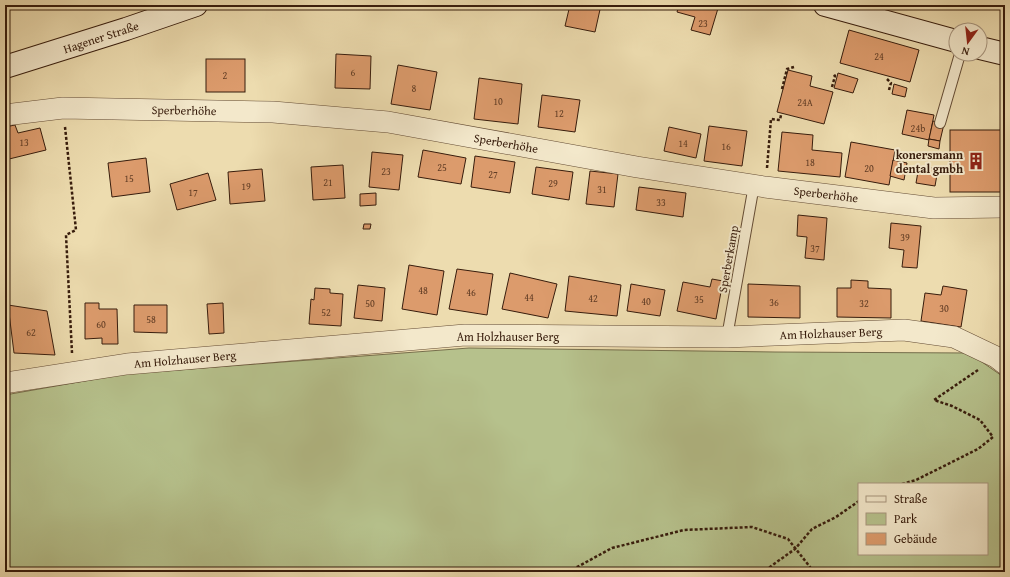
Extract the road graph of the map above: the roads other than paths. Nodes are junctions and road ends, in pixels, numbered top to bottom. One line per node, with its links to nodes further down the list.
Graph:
1 (196, 5): 7 (main road, Hagener Straße)
2 (825, 5): 3 (main road)
3 (948, 39)
4 (988, 50): 5 (main road)
5 (1005, 54)
6 (958, 62): 9 (lane)
7 (5, 67)
8 (5, 115): 10 (street, Sperberhöhe)
9 (940, 123)
10 (760, 186): 11 (street, Sperberhöhe); 12 (lane, Sperberkamp)
11 (1005, 207)
12 (727, 337): 13 (street, Am Holzhauser Berg); 14 (street, Am Holzhauser Berg)
13 (1001, 360)
14 (5, 383)

